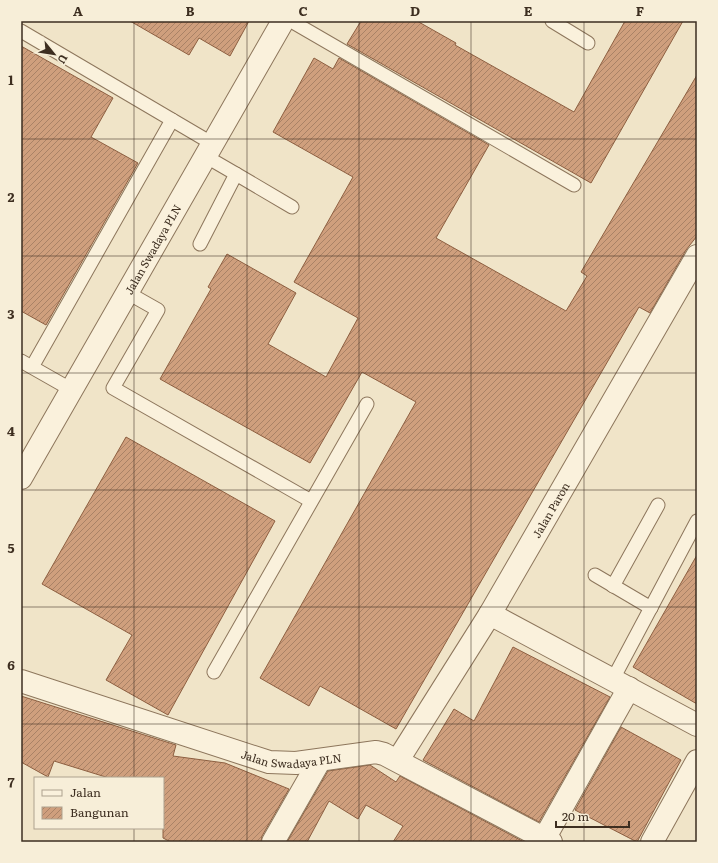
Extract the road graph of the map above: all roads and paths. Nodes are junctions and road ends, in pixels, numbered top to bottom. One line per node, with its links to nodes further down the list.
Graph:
1 (283, 21): 7 (street, Jalan Swadaya PLN)
2 (291, 21): 9 (lane)
3 (552, 21): 5 (lane)
4 (21, 31): 6 (lane)
5 (588, 42)
6 (172, 120): 7 (lane); 14 (lane)
7 (209, 150): 8 (lane); 13 (street, Jalan Swadaya PLN)
8 (236, 174): 10 (lane); 11 (lane)
9 (574, 185)
10 (292, 207)
11 (200, 244)
12 (697, 256): 24 (street, Jalan Paron)
13 (128, 293): 15 (street, Jalan Swadaya PLN); 18 (lane)
14 (26, 364): 15 (lane)
15 (72, 390): 17 (street, Jalan Swadaya PLN)
16 (367, 404): 18 (lane)
17 (21, 478)
18 (311, 501): 25 (lane)
19 (658, 505): 22 (lane)
20 (697, 521): 23 (lane)
21 (595, 574): 22 (lane)
22 (613, 586): 23 (lane)
23 (650, 608): 27 (lane)
24 (490, 614): 27 (street); 30 (street, Jalan Paron)
25 (214, 672)
26 (21, 681): 29 (street, Jalan Swadaya PLN)
27 (621, 684): 28 (street); 32 (street)
28 (697, 725)
29 (320, 760): 30 (street, Jalan Swadaya PLN); 33 (street)
30 (398, 760): 32 (street, Jalan Swadaya PLN)
31 (697, 761): 34 (street)
32 (548, 840)
33 (273, 842)
34 (652, 842)

